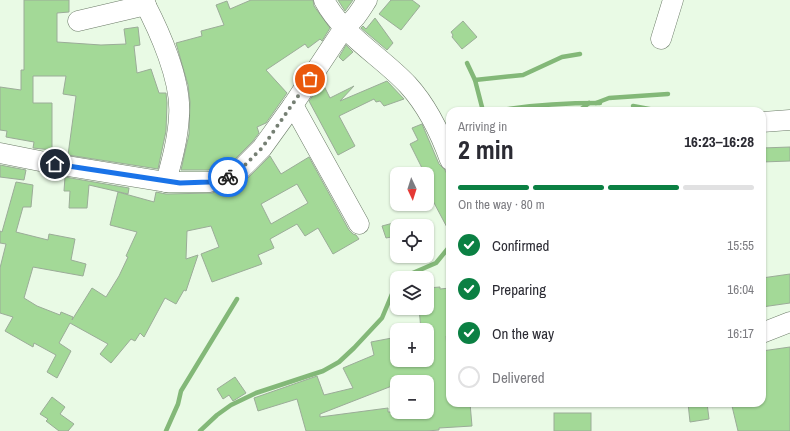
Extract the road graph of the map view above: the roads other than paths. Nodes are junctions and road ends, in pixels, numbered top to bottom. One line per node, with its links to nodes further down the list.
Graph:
1 (324, 0): 6 (street)
2 (367, 0): 6 (street)
3 (673, 0): 7 (street)
4 (145, 2): 5 (street); 13 (street)
5 (78, 21)
6 (344, 28): 8 (street); 11 (street)
7 (661, 39)
8 (293, 105): 13 (street); 14 (street)
9 (790, 120): 10 (street)
10 (766, 122)
11 (445, 130)
12 (0, 153): 13 (street)
13 (166, 182)
14 (358, 224)
15 (790, 322): 16 (street)
16 (766, 331)

